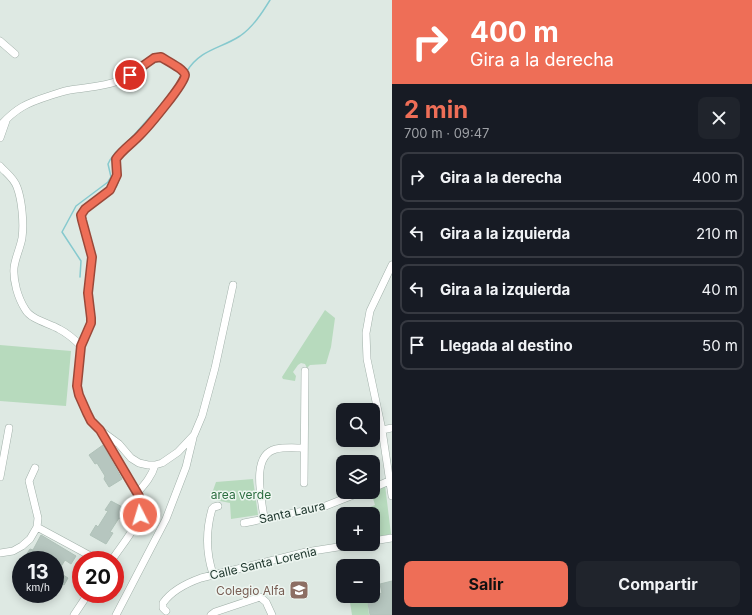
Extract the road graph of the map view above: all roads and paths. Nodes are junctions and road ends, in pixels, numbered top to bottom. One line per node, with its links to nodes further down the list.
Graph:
1 (0, 41): 2 (street)
2 (15, 54)
3 (7, 118): 4 (street); 5 (street); 9 (street)
4 (0, 126)
5 (0, 138)
6 (0, 166): 9 (street)
7 (392, 265): 14 (street)
8 (233, 285): 15 (street)
9 (81, 346): 13 (street)
10 (305, 371): 16 (street)
11 (8, 428): 19 (street)
12 (392, 428): 14 (street)
13 (100, 430): 17 (street); 23 (street)
14 (382, 430): 20 (street)
15 (194, 435): 17 (street); 40 (street)
16 (304, 448): 21 (street); 27 (street)
17 (155, 465): 23 (street)
18 (35, 468): 29 (street)
19 (0, 477)
20 (389, 481): 22 (street); 24 (street)
21 (304, 483)
22 (380, 485)
23 (137, 493): 34 (street)
24 (392, 496)
25 (343, 499): 27 (street, Santa Laura)
26 (218, 506): 36 (street)
27 (264, 518): 28 (street, Santa Laura)
28 (244, 523)
29 (37, 527): 33 (street); 35 (street)
30 (392, 538): 31 (street)
31 (380, 540)
32 (336, 547): 36 (street, Calle Santa Lorenia)
33 (81, 551)
34 (118, 551)
35 (0, 553)
36 (213, 574): 38 (street, Calle Santa Lorenia)
37 (82, 603): 39 (street)
38 (166, 611)
39 (74, 615)
40 (116, 615)
41 (211, 615): 42 (street)
42 (272, 615)

